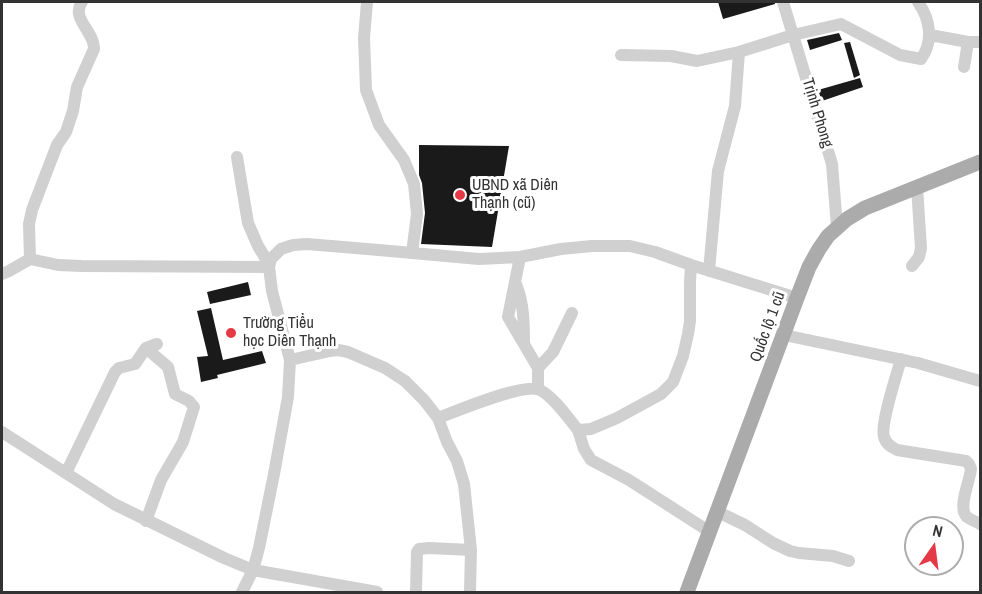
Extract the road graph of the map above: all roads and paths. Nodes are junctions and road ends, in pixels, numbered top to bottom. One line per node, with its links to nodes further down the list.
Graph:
1 (82, 2): 17 (street)
2 (367, 2): 15 (street)
3 (783, 2): 6 (street, Trịnh Phong)
4 (918, 2): 5 (street)
5 (930, 34): 6 (street); 7 (street)
6 (793, 35): 8 (street); 14 (street, Trịnh Phong)
7 (974, 42): 10 (street)
8 (739, 52): 9 (street); 21 (street)
9 (621, 55)
10 (964, 67)
11 (237, 156): 19 (street)
12 (981, 162): 13 (main road, Quốc lộ 1 cũ)
13 (917, 187): 14 (main road, Quốc lộ 1 cũ); 20 (street)
14 (837, 227): 23 (main road, Quốc lộ 1 cũ)
15 (412, 253): 16 (street); 19 (street)
16 (520, 257): 18 (street); 28 (street)
17 (30, 259): 19 (street); 22 (street)
18 (691, 265): 21 (street); 32 (street)
19 (269, 266): 27 (street)
20 (912, 266)
21 (709, 271): 23 (street)
22 (2, 274)
23 (797, 298): 25 (main road, Quốc lộ 1 cũ)
24 (572, 313): 28 (street)
25 (784, 335): 26 (street); 35 (main road, Quốc lộ 1 cũ)
26 (901, 359): 29 (street); 37 (street)
27 (290, 360): 31 (street); 41 (street)
28 (538, 368): 30 (street)
29 (981, 381)
30 (538, 388): 31 (street); 32 (street)
31 (438, 418): 39 (street)
32 (578, 430): 38 (street)
33 (2, 432): 34 (street)
34 (66, 473): 36 (street); 36 (street)
35 (718, 512): 38 (main road, Quốc lộ 1 cũ); 40 (street)
36 (147, 521): 41 (street)
37 (981, 524)
38 (710, 532): 46 (main road, Quốc lộ 1 cũ)
39 (471, 550): 44 (street); 45 (street)
40 (849, 561)
41 (254, 570): 42 (street); 43 (street)
42 (242, 592)
43 (377, 592)
44 (416, 592)
45 (470, 592)
46 (687, 592)

